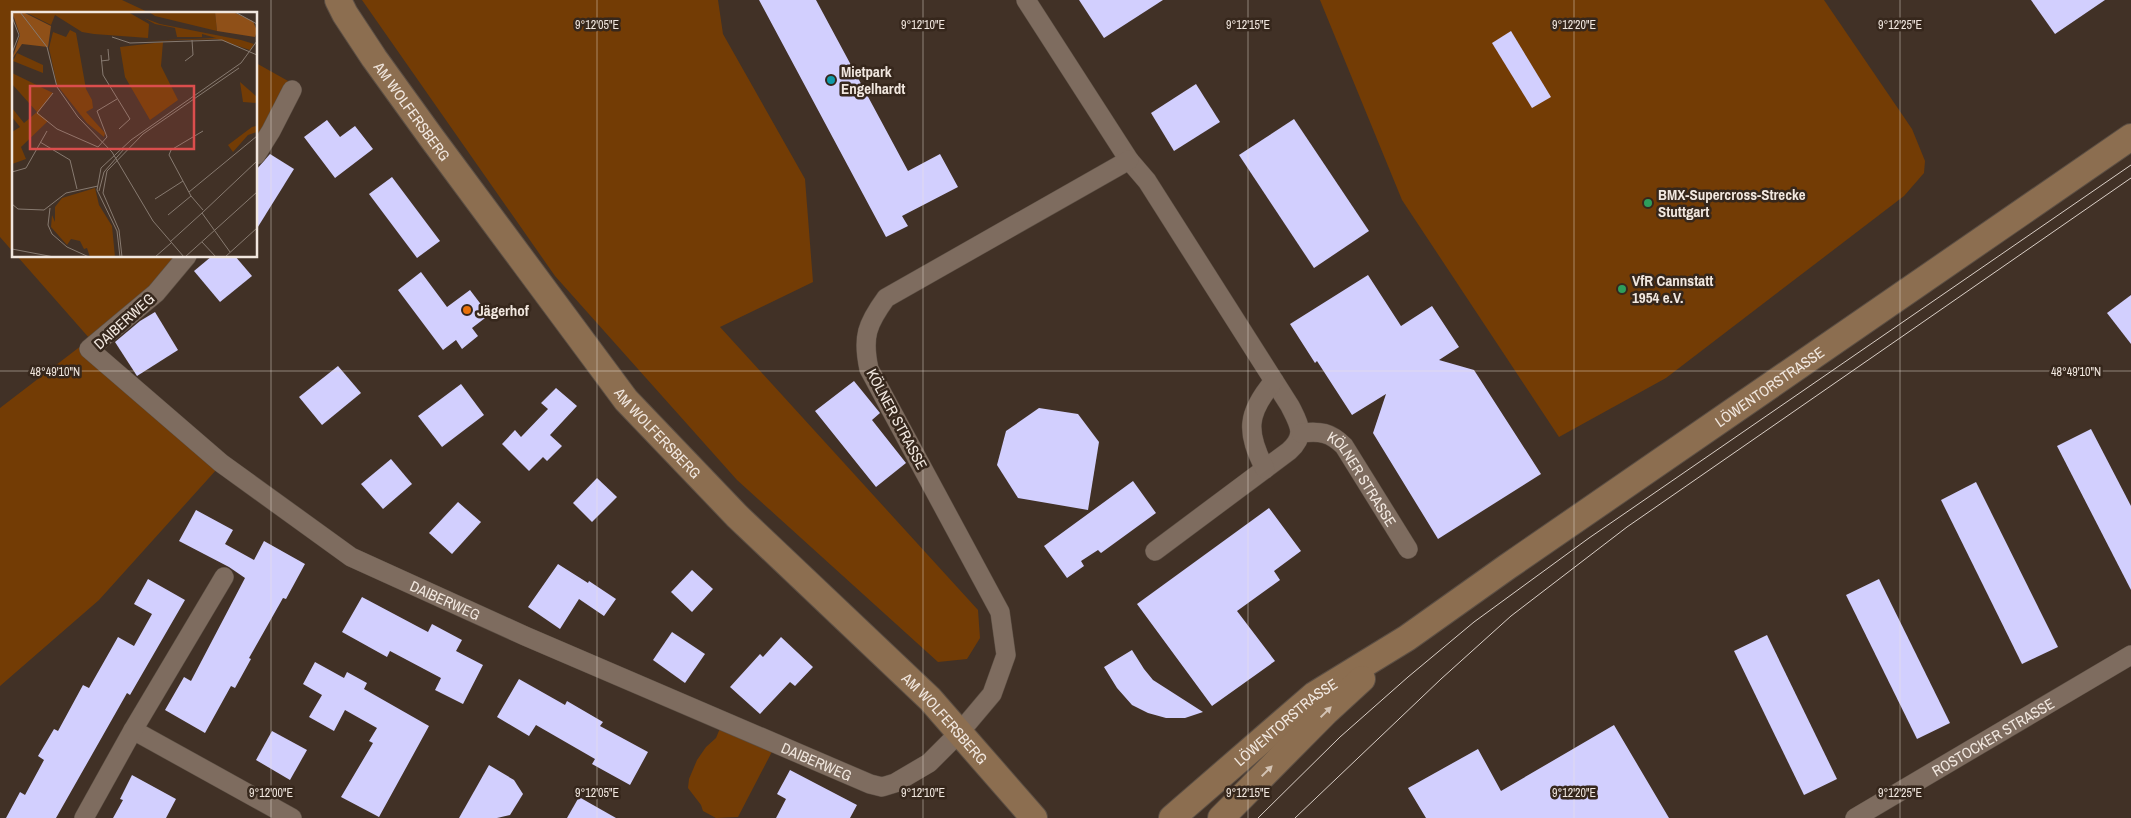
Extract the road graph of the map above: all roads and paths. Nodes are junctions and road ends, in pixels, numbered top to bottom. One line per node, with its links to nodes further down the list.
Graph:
1 (338, 0): 17 (main road, AM WOLFERSBERG)
2 (1026, 0): 6 (street, KÖLNER STRASSE)
3 (292, 90): 5 (street)
4 (2131, 137): 14 (main road, LÖWENTORSTRASSE)
5 (258, 152)
6 (1129, 160): 8 (street, KÖLNER STRASSE); 17 (street, KÖLNER STRASSE)
7 (185, 258): 17 (street, DAIBERWEG)
8 (1274, 381): 9 (street, KÖLNER STRASSE); 10 (street)
9 (1301, 433): 10 (street, KÖLNER STRASSE); 11 (street, KÖLNER STRASSE)
10 (1265, 469): 12 (street, KÖLNER STRASSE)
11 (1408, 549)
12 (1155, 551)
13 (224, 577): 16 (street)
14 (1407, 638): 21 (main road, LÖWENTORSTRASSE); 22 (main road, LÖWENTORSTRASSE, one-way to 14)
15 (2131, 655): 23 (street, ROSTOCKER STRASSE)
16 (133, 730): 18 (street); 19 (street)
17 (960, 732): 20 (main road, AM WOLFERSBERG)
18 (84, 818)
19 (292, 818)
20 (1035, 818)
21 (1172, 818)
22 (1221, 818)
23 (1855, 818)

